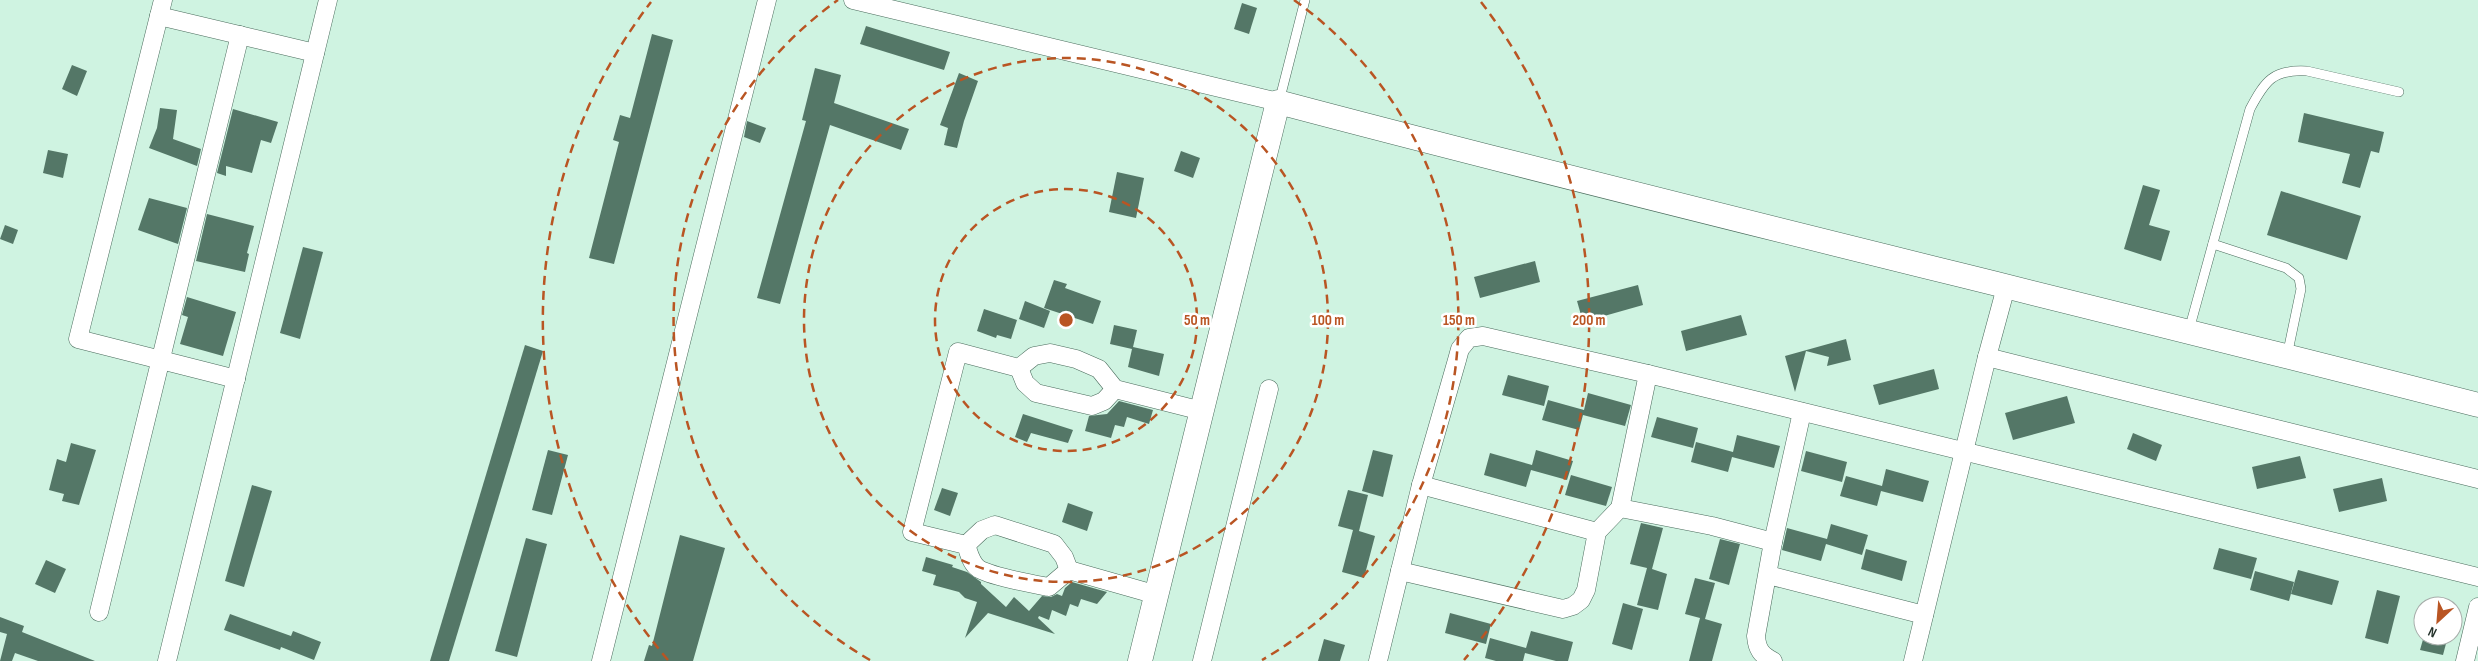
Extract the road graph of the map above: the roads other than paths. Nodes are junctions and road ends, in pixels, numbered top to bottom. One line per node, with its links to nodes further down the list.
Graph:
1 (328, 0): 7 (street)
2 (767, 0): 40 (street)
3 (853, 0): 9 (street)
4 (1305, 0): 9 (lane)
5 (161, 8): 6 (street); 15 (street)
6 (240, 35): 7 (street); 15 (street)
7 (315, 53): 18 (street)
8 (2399, 92): 10 (lane)
9 (1278, 102): 11 (street); 22 (street)
10 (2213, 244): 12 (lane); 13 (lane)
11 (2006, 287): 12 (street); 14 (street)
12 (2189, 331): 13 (street)
13 (2287, 356): 21 (street)
14 (1987, 357): 24 (street); 25 (street)
15 (162, 360): 18 (street); 37 (street)
16 (1019, 368): 19 (street); 19 (street); 30 (street)
17 (1648, 374): 23 (street); 26 (street); 27 (street)
18 (236, 379): 39 (street)
19 (1115, 389): 22 (street)
20 (1269, 389): 42 (street)
21 (2478, 405)
22 (1202, 412): 35 (street)
23 (1802, 412): 24 (street); 29 (street)
24 (1963, 453): 34 (street); 38 (street)
25 (2478, 479)
26 (1422, 485): 28 (street); 32 (street)
27 (1620, 508): 28 (street); 29 (street)
28 (1597, 532): 32 (street)
29 (1773, 542): 33 (street)
30 (966, 545): 31 (street); 31 (street)
31 (1069, 570): 35 (street)
32 (1400, 571): 43 (street)
33 (1768, 575): 38 (street); 44 (street)
34 (2478, 577)
35 (1157, 595): 41 (street)
36 (2478, 607): 46 (street)
37 (99, 612)
38 (1924, 615): 45 (street)
39 (167, 661)
40 (600, 661)
41 (1140, 661)
42 (1202, 661)
43 (1378, 661)
44 (1772, 661)
45 (1913, 661)
46 (2465, 661)

